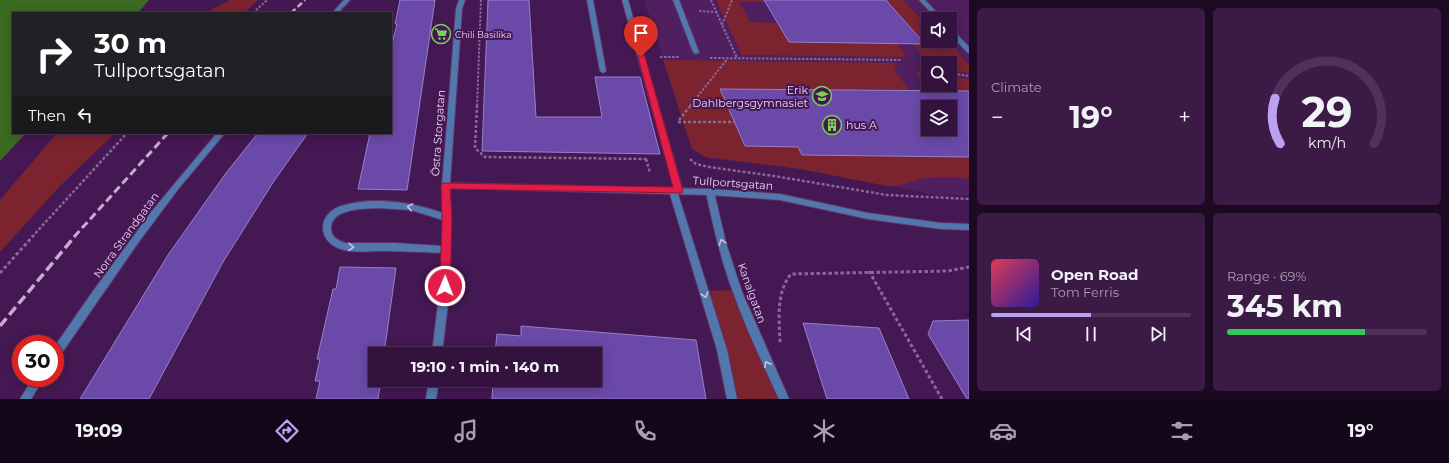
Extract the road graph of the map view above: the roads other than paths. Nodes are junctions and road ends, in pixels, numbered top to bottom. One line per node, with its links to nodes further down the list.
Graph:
1 (347, 0): 9 (street)
2 (457, 0): 8 (street, Östra Storgatan)
3 (462, 0): 8 (street, Östra Storgatan)
4 (590, 0): 14 (street)
5 (625, 0): 17 (street)
6 (676, 0): 13 (street)
7 (922, 0): 10 (street)
8 (459, 9): 16 (street, Östra Storgatan)
9 (336, 12)
10 (933, 12)
11 (957, 37): 12 (street)
12 (969, 50)
13 (696, 52)
14 (603, 71)
15 (220, 134): 22 (street, Norra Strandgatan)
16 (446, 186): 17 (street, Tullportsgatan); 19 (street, Östra Storgatan)
17 (676, 191): 18 (street, Tullportsgatan); 28 (street, one-way to 28)
18 (710, 192): 20 (street, Tullportsgatan); 29 (street, Kanalgatan, one-way to 18)
19 (447, 218): 21 (street, Östra Storgatan); 21 (street, one-way to 21)
20 (969, 227)
21 (446, 250): 23 (street, Östra Storgatan)
22 (64, 341)
23 (438, 347)
24 (33, 387): 26 (street)
25 (433, 387): 27 (street)
26 (25, 399)
27 (431, 399)
28 (732, 399)
29 (784, 399)

